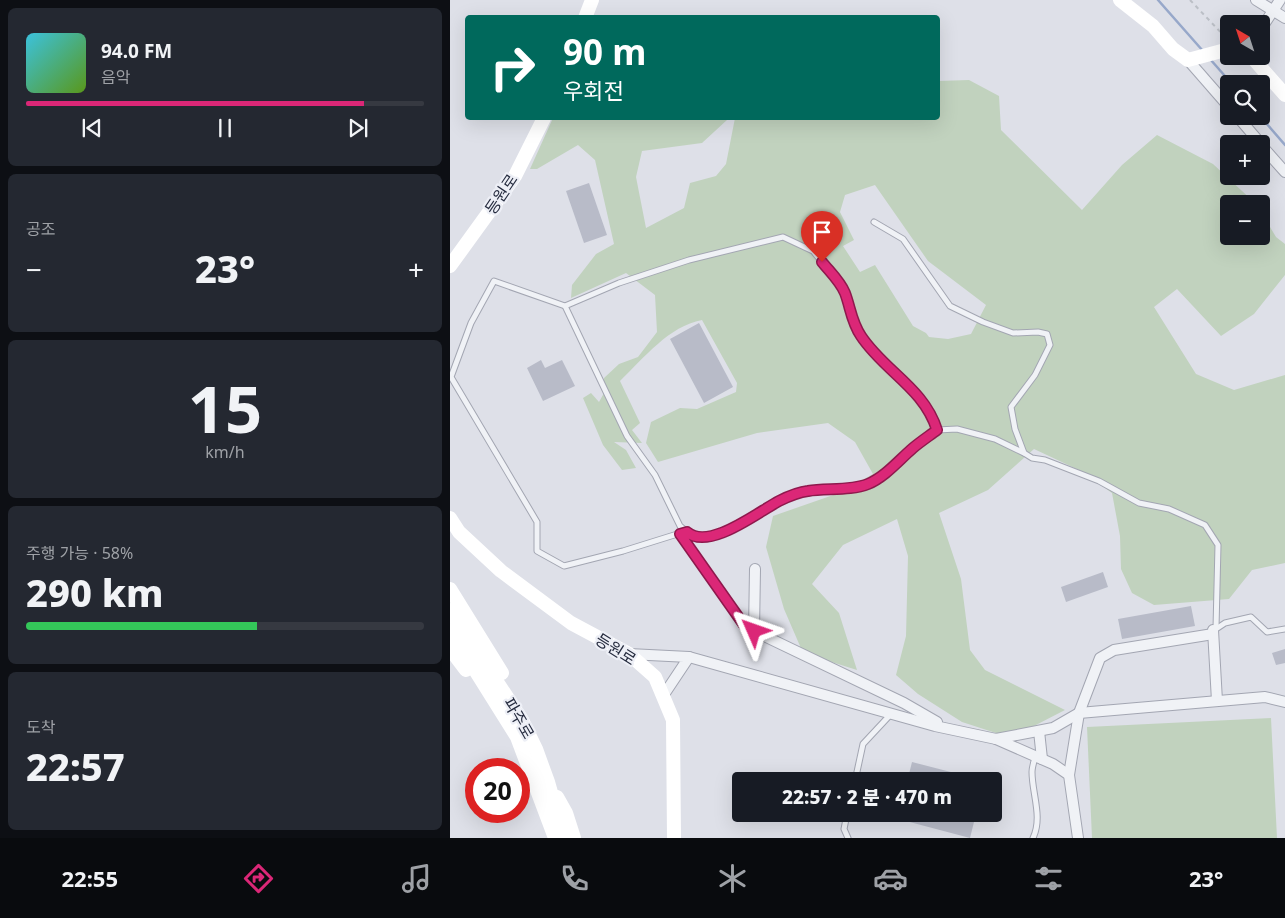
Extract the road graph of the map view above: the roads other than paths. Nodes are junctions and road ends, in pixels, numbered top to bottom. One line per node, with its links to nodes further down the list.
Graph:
1 (592, 0): 6 (main road)
2 (1120, 0): 10 (main road)
3 (1256, 0): 5 (street)
4 (1280, 0): 5 (street)
5 (1273, 10): 7 (street); 8 (street)
6 (586, 15)
7 (1270, 15)
8 (1285, 18)
9 (1220, 51): 10 (main road)
10 (1188, 60): 13 (street)
11 (1258, 65): 12 (main road)
12 (1285, 95)
13 (1220, 97)
14 (543, 120): 20 (main road, 등원로)
15 (1245, 125): 16 (street)
16 (1253, 135)
17 (1270, 154): 18 (street)
18 (1285, 172)
19 (874, 222): 23 (lane)
20 (450, 266)
21 (565, 306): 22 (lane); 25 (lane); 26 (lane)
22 (937, 430): 23 (lane); 25 (lane)
23 (1024, 453): 33 (lane)
24 (450, 518): 35 (main road, 등원로)
25 (687, 532): 26 (lane)
26 (680, 534): 32 (lane)
27 (755, 569): 32 (street)
28 (450, 589): 40 (main road)
29 (450, 610): 40 (main road, 파주로)
30 (1285, 629): 33 (lane)
31 (450, 630): 40 (main road, 파주로)
32 (754, 631): 44 (street)
33 (1214, 631): 38 (street); 41 (street)
34 (450, 648): 40 (main road)
35 (629, 654): 36 (street); 37 (main road, 등원로)
36 (689, 657): 37 (street); 42 (street)
37 (663, 696): 56 (main road, 등원로)
38 (1217, 701): 39 (street); 41 (street)
39 (1285, 702)
40 (505, 704): 51 (main road, 파주로); 53 (main road, 파주로)
41 (1079, 713): 43 (street); 46 (street)
42 (891, 714): 44 (street); 49 (lane)
43 (1055, 727): 45 (street); 46 (street)
44 (949, 729): 47 (street)
45 (1039, 731): 47 (street); 48 (street)
46 (1074, 735): 50 (street)
47 (996, 740): 48 (street)
48 (1039, 758): 50 (street); 58 (lane)
49 (858, 772)
50 (1069, 775): 59 (street)
51 (548, 782): 54 (main road, 파주로); 55 (main road)
52 (846, 822): 57 (lane)
53 (552, 834)
54 (564, 838)
55 (574, 838)
56 (674, 838)
57 (848, 838)
58 (1033, 838)
59 (1078, 838)

